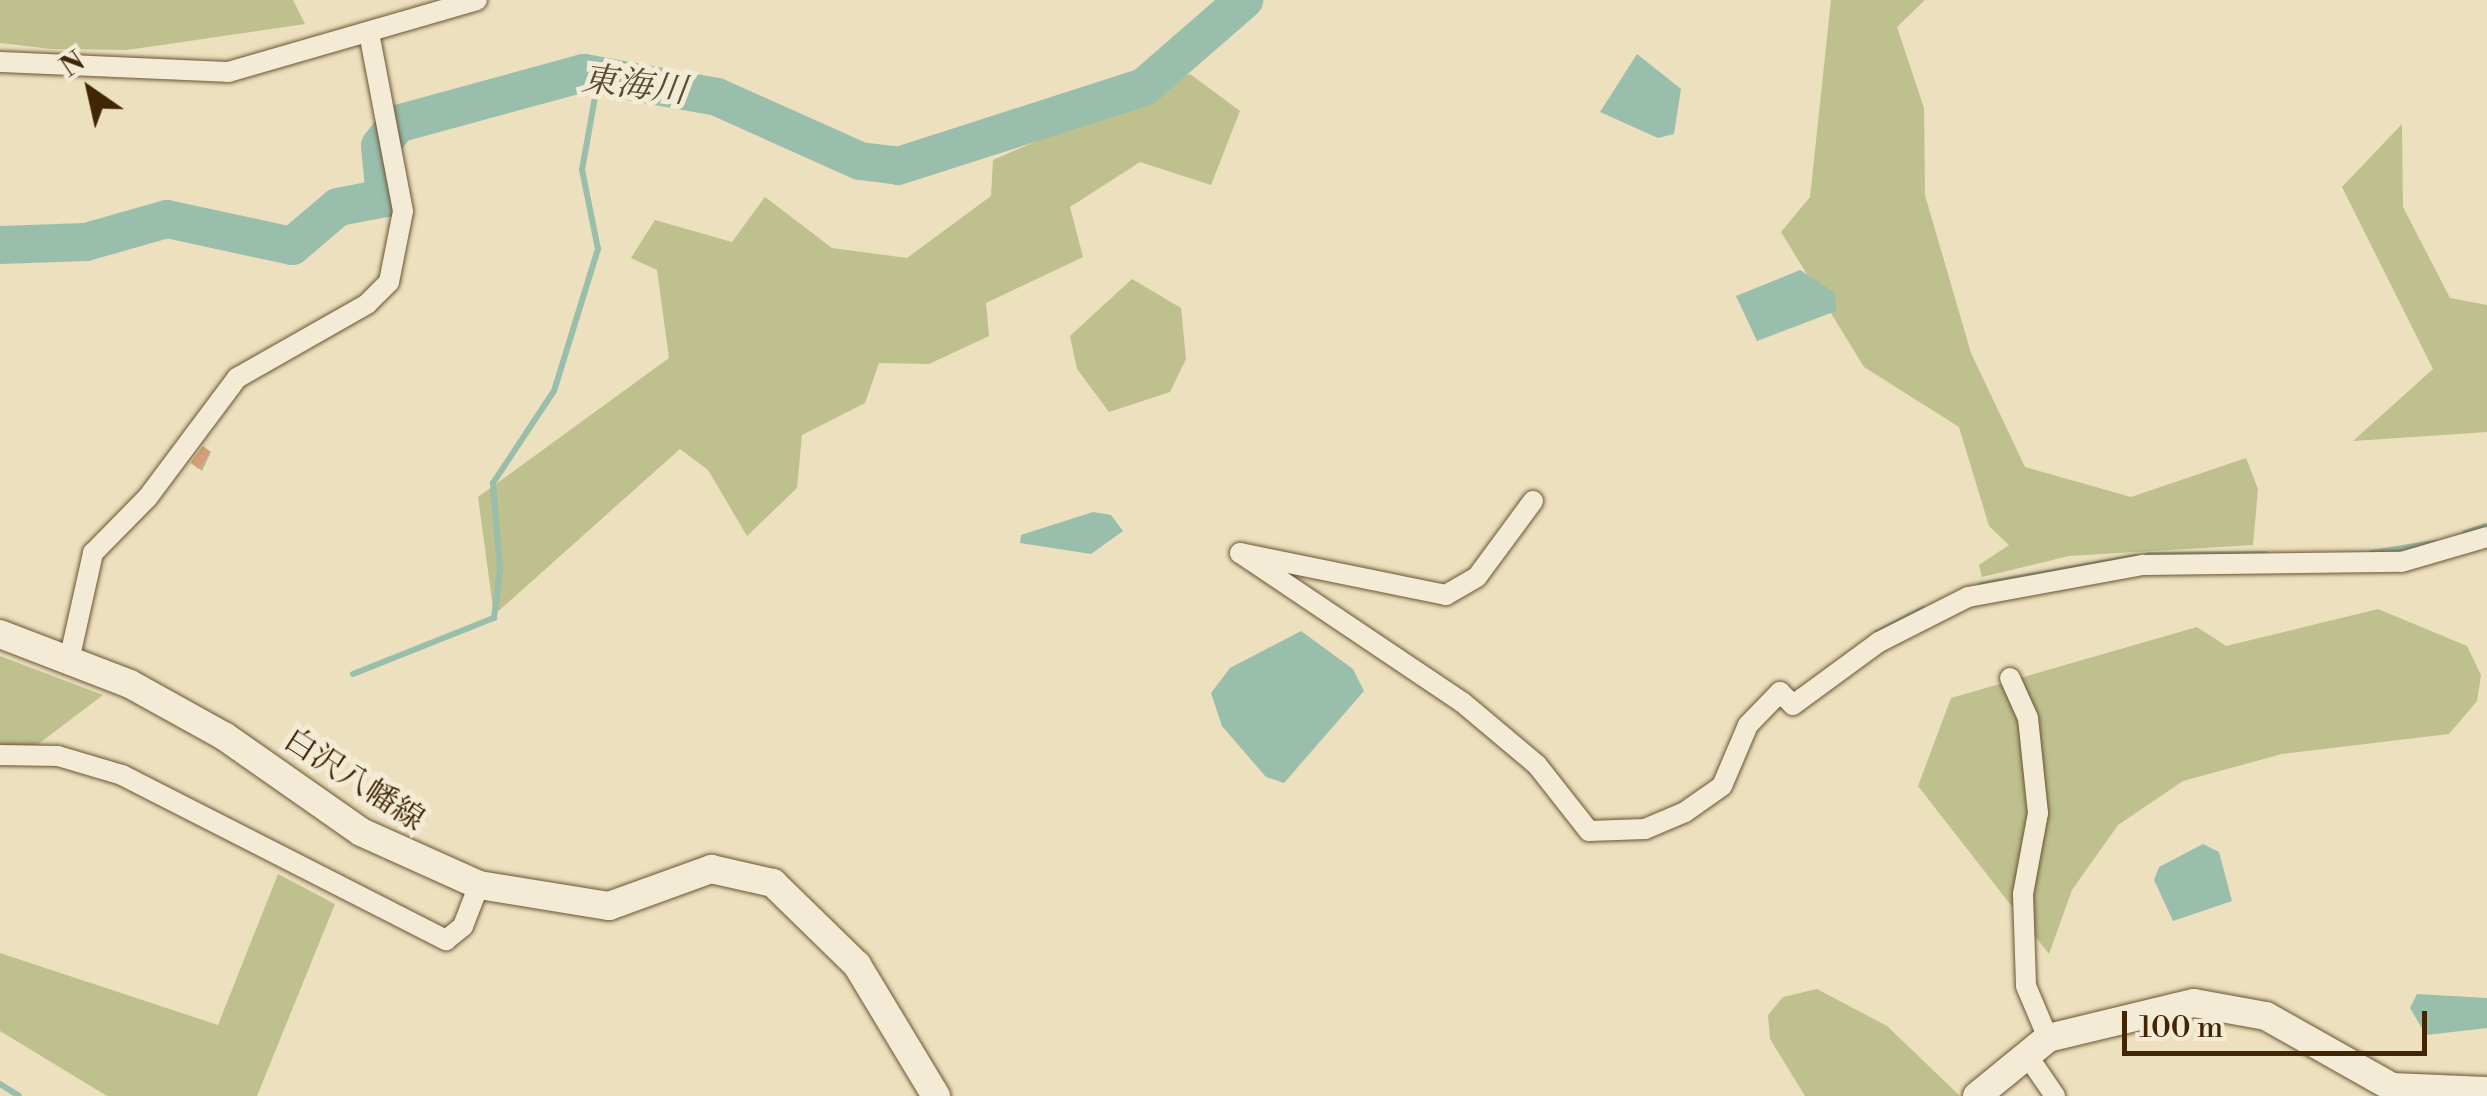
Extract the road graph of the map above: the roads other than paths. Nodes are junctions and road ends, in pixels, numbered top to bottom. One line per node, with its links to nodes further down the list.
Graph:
1 (477, 0): 2 (street)
2 (369, 32): 3 (street); 7 (street)
3 (0, 62)
4 (1533, 501): 5 (street)
5 (2487, 537)
6 (0, 634): 7 (main road, 白沢八幡線)
7 (70, 656): 10 (main road, 白沢八幡線)
8 (2010, 678): 11 (street)
9 (0, 755): 10 (street)
10 (479, 885): 13 (main road, 白沢八幡線)
11 (2038, 1048): 12 (main road); 14 (main road); 15 (street)
12 (2487, 1090)
13 (936, 1096)
14 (1977, 1096)
15 (2055, 1096)

